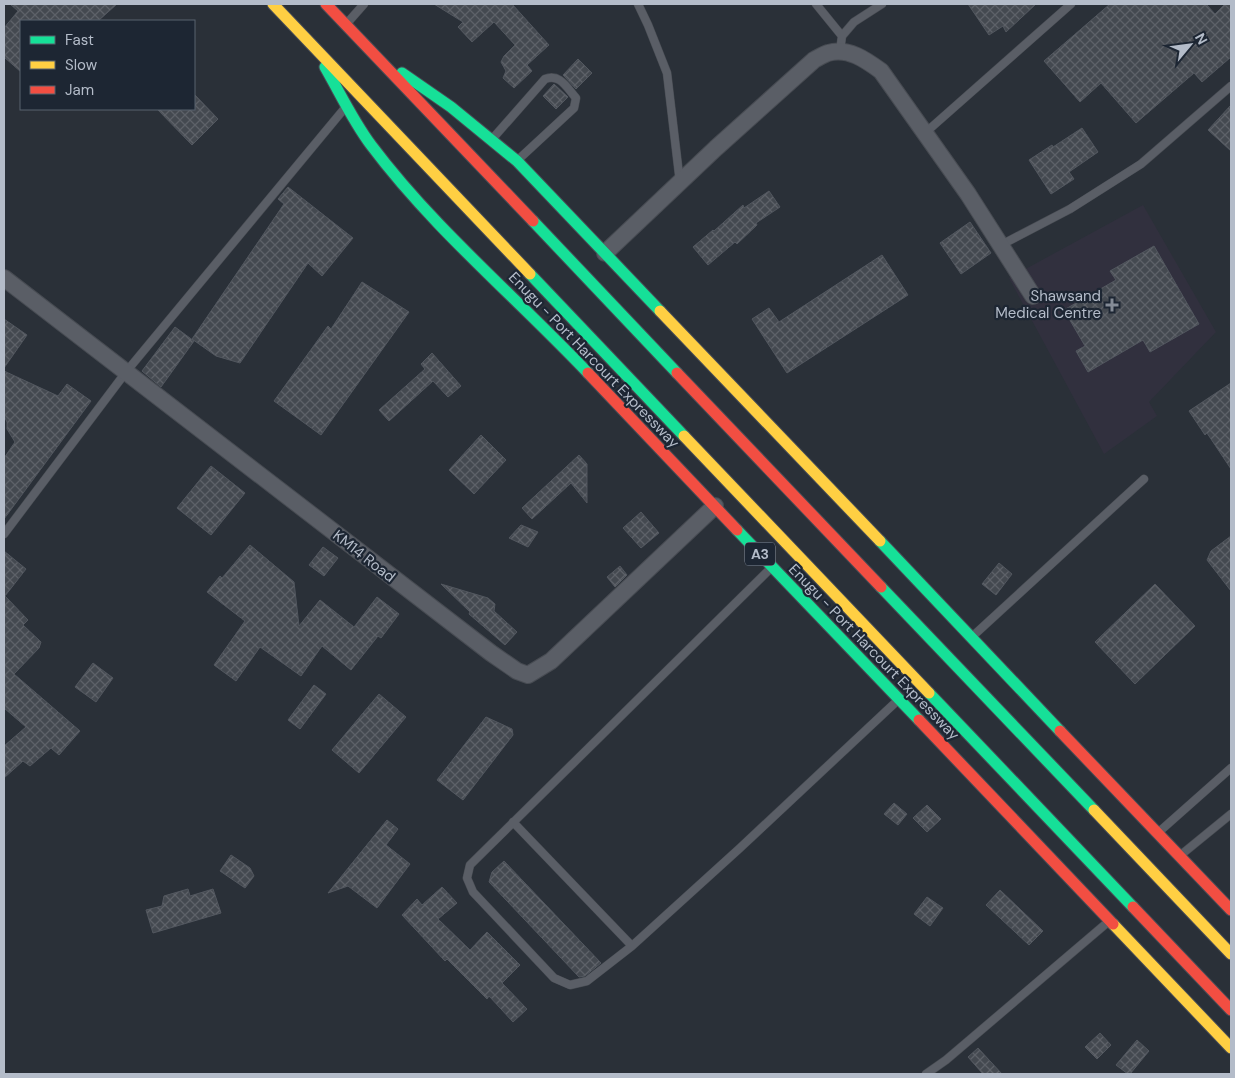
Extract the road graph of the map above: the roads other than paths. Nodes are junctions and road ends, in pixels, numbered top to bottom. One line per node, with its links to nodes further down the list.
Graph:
1 (273, 4): 10 (main road, Enugu - Port Harcourt Expressway / A3)
2 (326, 4): 8 (main road)
3 (364, 4): 8 (lane)
4 (638, 4): 16 (lane)
5 (816, 4): 9 (lane)
6 (882, 4): 9 (lane)
7 (1072, 4): 13 (lane)
8 (346, 25): 14 (main road); 36 (main road)
9 (841, 43): 13 (street); 16 (street)
10 (311, 44): 12 (main road, Enugu - Port Harcourt Expressway / A3); 37 (main road, Enugu - Port Harcourt Expressway / A3)
11 (1231, 86): 17 (lane)
12 (347, 106): 21 (lane); 23 (main road, Enugu - Port Harcourt Expressway / A3)
13 (925, 133): 17 (street)
14 (492, 139): 15 (main road); 15 (lane)
15 (517, 161): 18 (main road)
16 (680, 183): 18 (street)
17 (1001, 246): 20 (street)
18 (605, 253): 26 (main road)
19 (4, 278): 21 (street, KM14 Road)
20 (1033, 296)
21 (126, 372): 23 (street, KM14 Road); 24 (lane)
22 (1144, 479): 26 (lane)
23 (715, 506): 25 (main road, Enugu - Port Harcourt Expressway / A3)
24 (4, 534)
25 (772, 567): 27 (main road, Enugu - Port Harcourt Expressway / A3); 30 (lane)
26 (971, 637): 31 (main road)
27 (899, 699): 34 (main road, Enugu - Port Harcourt Expressway / A3); 35 (lane)
28 (1231, 768): 31 (lane)
29 (1231, 814): 32 (lane)
30 (513, 822): 35 (lane); 35 (lane)
31 (1158, 833): 32 (main road)
32 (1180, 856): 33 (main road)
33 (1231, 910)
34 (1109, 920): 38 (main road, Enugu - Port Harcourt Expressway / A3); 39 (lane)
35 (632, 946)
36 (1231, 954)
37 (1231, 1010)
38 (1231, 1048)
39 (926, 1074)

